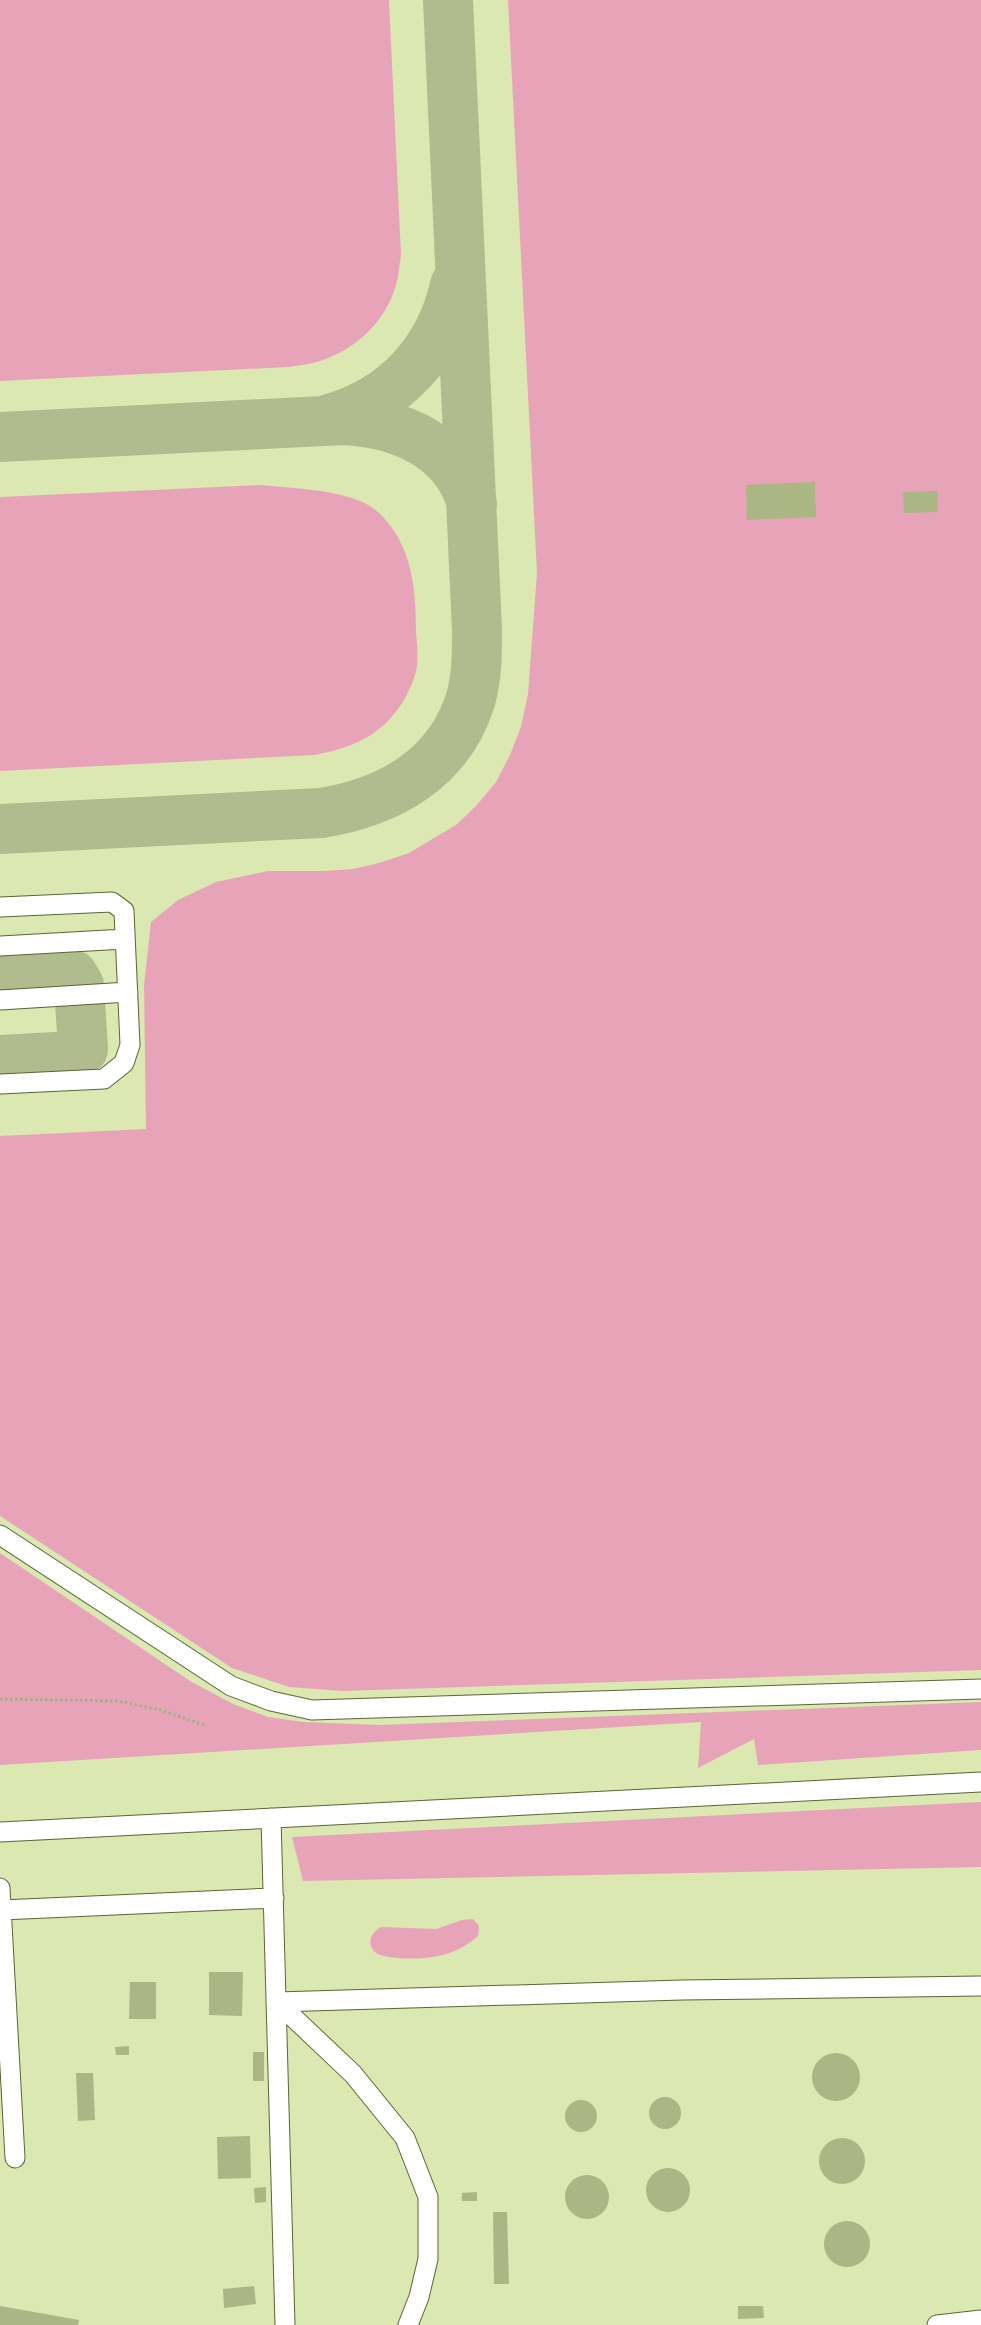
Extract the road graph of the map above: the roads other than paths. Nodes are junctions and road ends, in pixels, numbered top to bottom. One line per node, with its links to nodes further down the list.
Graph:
1 (0, 907): 2 (street)
2 (125, 939): 3 (street); 4 (street)
3 (0, 946)
4 (128, 992): 5 (street); 6 (street)
5 (0, 1000)
6 (0, 1084)
7 (0, 1535): 8 (street)
8 (981, 1689)
9 (981, 1782): 10 (street)
10 (271, 1818): 11 (street); 13 (street)
11 (0, 1832)
12 (0, 1888): 14 (street)
13 (274, 1898): 14 (street); 16 (street)
14 (1, 1910): 17 (street)
15 (981, 1986): 16 (street)
16 (276, 2002): 19 (street); 20 (street)
17 (15, 2158)
18 (981, 2320): 21 (street)
19 (284, 2325)
20 (408, 2325)
21 (937, 2325)

